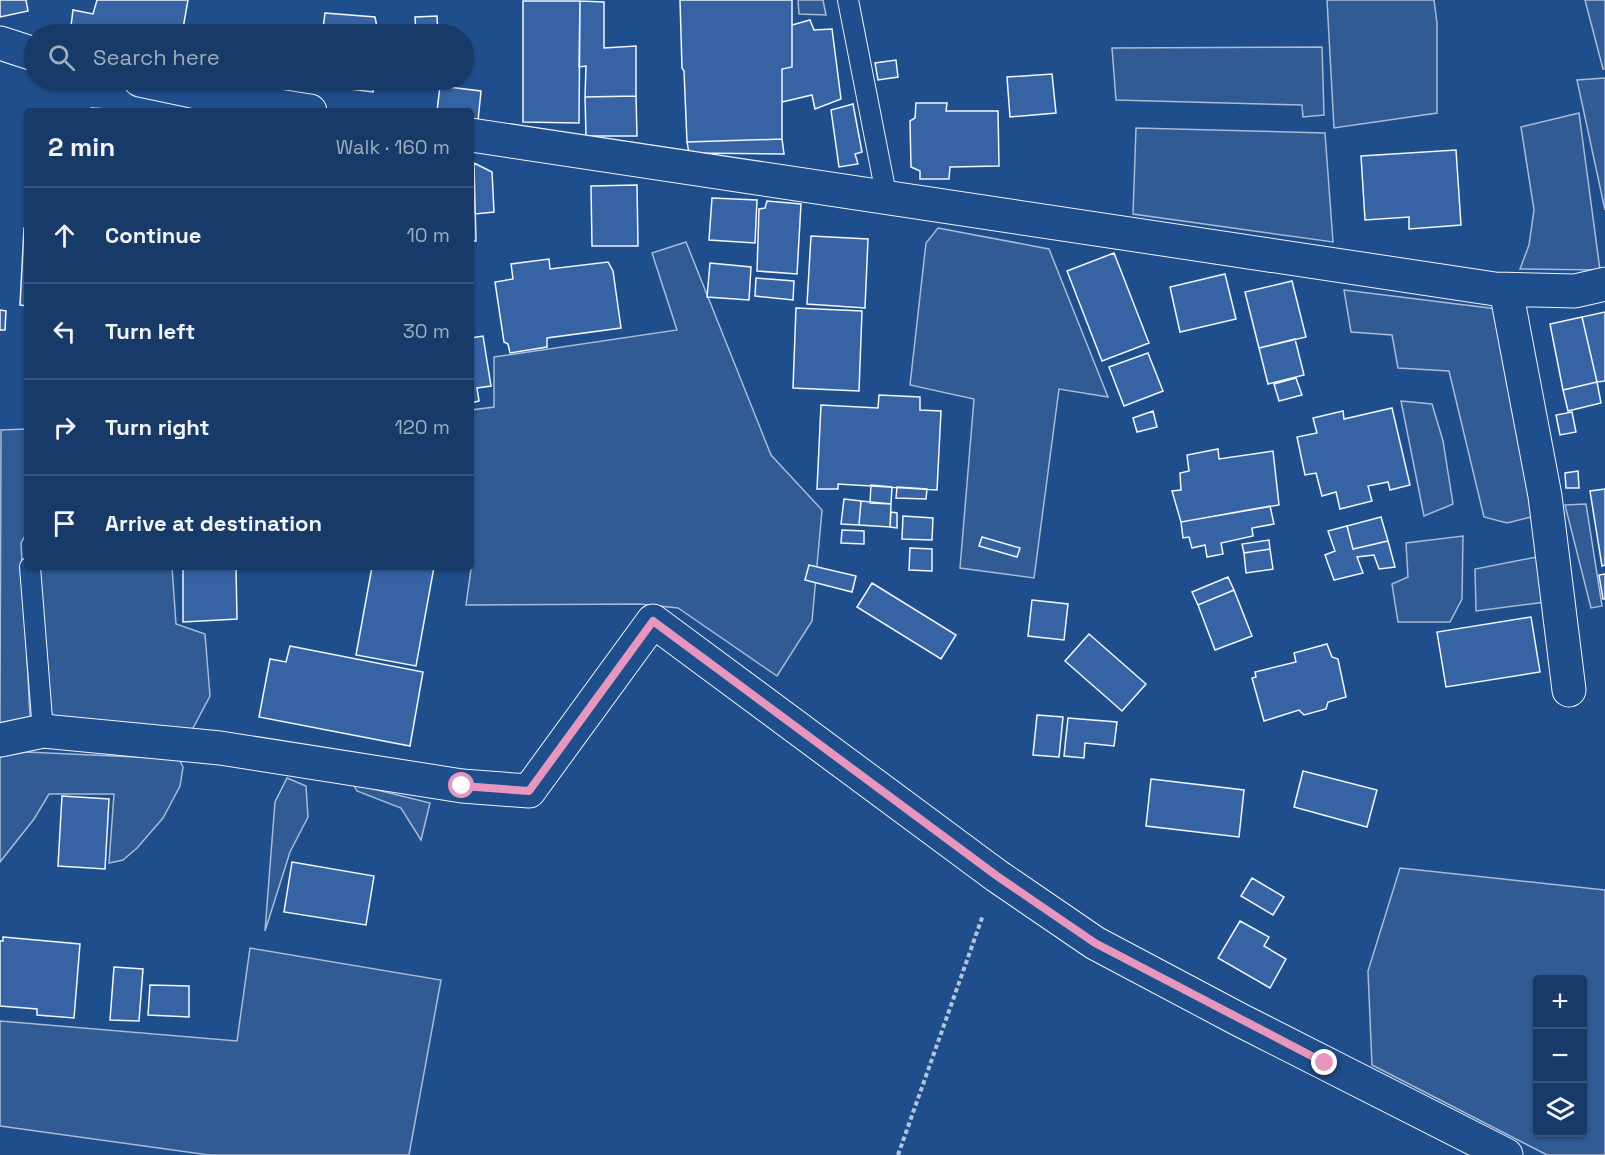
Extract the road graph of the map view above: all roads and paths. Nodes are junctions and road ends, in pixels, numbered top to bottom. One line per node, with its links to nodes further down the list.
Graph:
1 (848, 0): 7 (lane)
2 (0, 43): 3 (street)
3 (24, 51)
4 (188, 90): 5 (street)
5 (291, 108)
6 (474, 135): 7 (street)
7 (887, 199): 9 (street)
8 (1605, 284): 9 (street)
9 (1506, 290): 11 (street)
10 (30, 570): 12 (lane)
11 (1569, 690)
12 (43, 731): 13 (street); 14 (street)
13 (0, 740)
14 (997, 876): 15 (path); 16 (street)
15 (898, 1155)
16 (1506, 1155)

